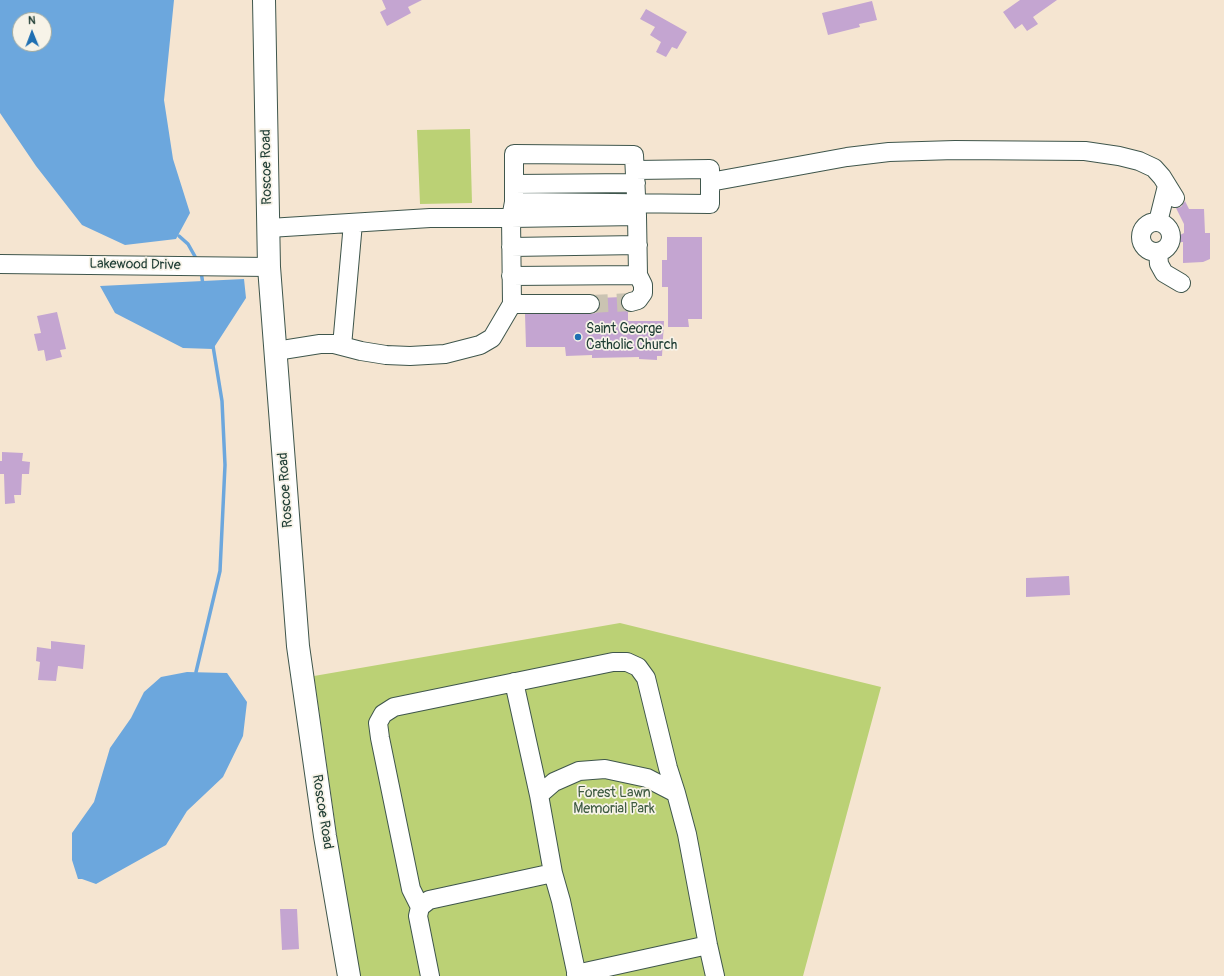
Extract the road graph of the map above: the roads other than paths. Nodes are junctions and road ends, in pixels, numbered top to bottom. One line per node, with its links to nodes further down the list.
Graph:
1 (264, 0): 8 (main road, Roscoe Road)
2 (635, 170): 3 (street); 4 (street); 4 (street); 6 (street)
3 (710, 182): 6 (street); 15 (street)
4 (514, 184): 5 (street)
5 (512, 210): 6 (street); 7 (street); 10 (street)
6 (637, 210): 9 (street)
7 (352, 223): 8 (street); 19 (street)
8 (268, 228): 12 (main road, Roscoe Road)
9 (638, 245): 10 (street); 13 (street)
10 (511, 247): 14 (street)
11 (0, 264): 12 (street, Lakewood Drive)
12 (269, 267): 20 (main road, Roscoe Road)
13 (638, 275): 14 (street); 16 (street)
14 (510, 276): 17 (street)
15 (1181, 283)
16 (631, 302)
17 (512, 304): 18 (street); 19 (street)
18 (590, 304)
19 (342, 346): 20 (street)
20 (276, 351): 28 (main road, Roscoe Road)
21 (514, 682): 22 (street); 23 (street); 25 (street)
22 (676, 793): 23 (street); 26 (street)
23 (539, 795): 24 (street)
24 (553, 873): 25 (street); 27 (street)
25 (420, 907): 29 (street)
26 (708, 945): 27 (street); 30 (street)
27 (577, 975)
28 (349, 976)
29 (430, 976)
30 (715, 976)

